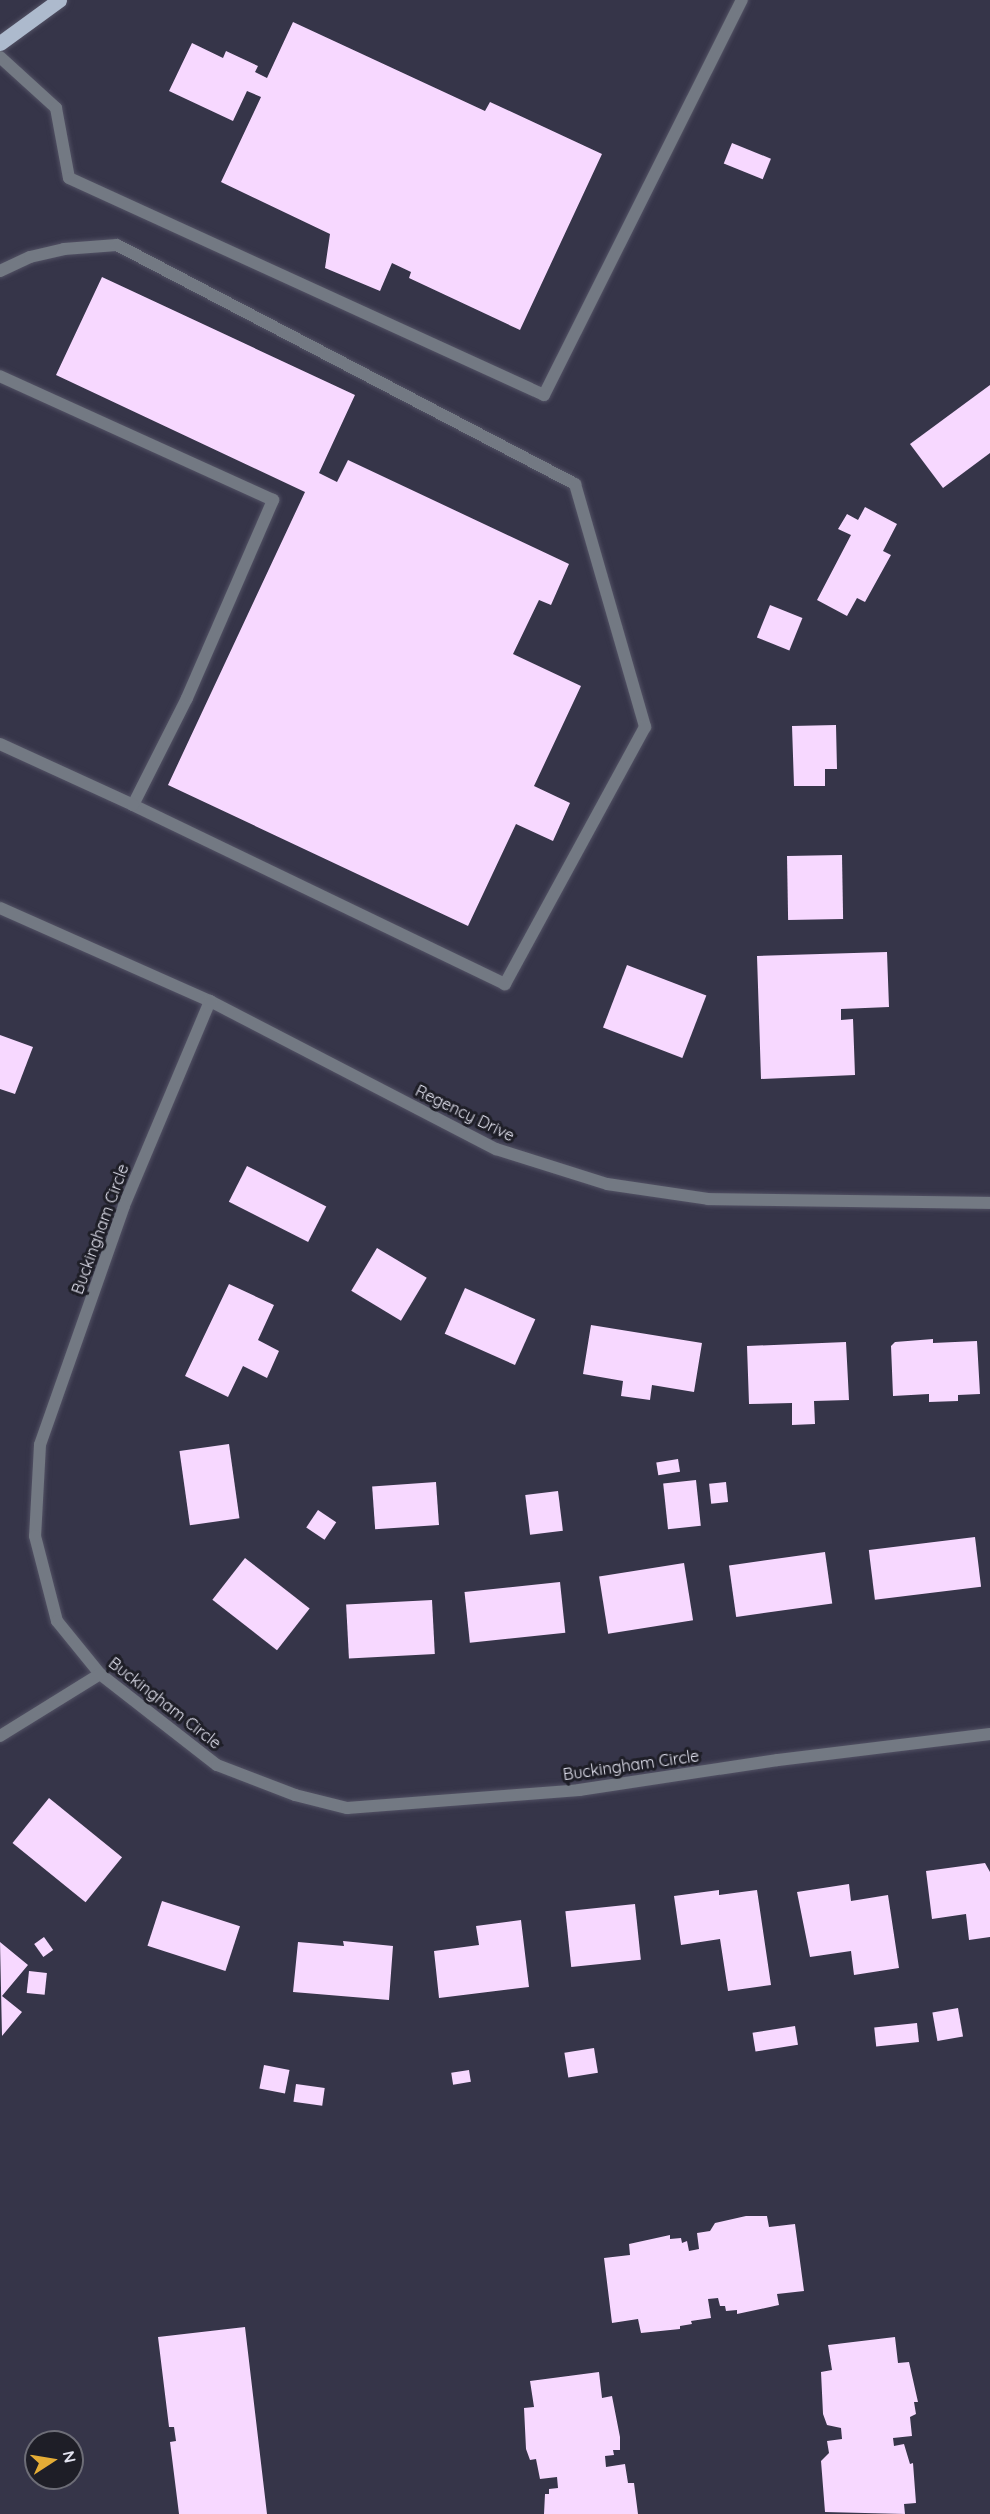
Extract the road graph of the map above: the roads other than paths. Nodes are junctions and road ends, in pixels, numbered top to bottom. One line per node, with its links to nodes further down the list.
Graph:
1 (59, 0): 3 (main road)
2 (742, 0): 4 (street)
3 (0, 43)
4 (0, 57)
5 (0, 271): 8 (street)
6 (0, 376): 8 (street)
7 (0, 744): 8 (street)
8 (133, 805)
9 (0, 908): 10 (street, Regency Drive)
10 (210, 1001): 11 (street, Regency Drive); 12 (street, Buckingham Circle)
11 (990, 1203)
12 (100, 1674): 13 (street, Buckingham Circle); 14 (street)
13 (990, 1734)
14 (0, 1736)

